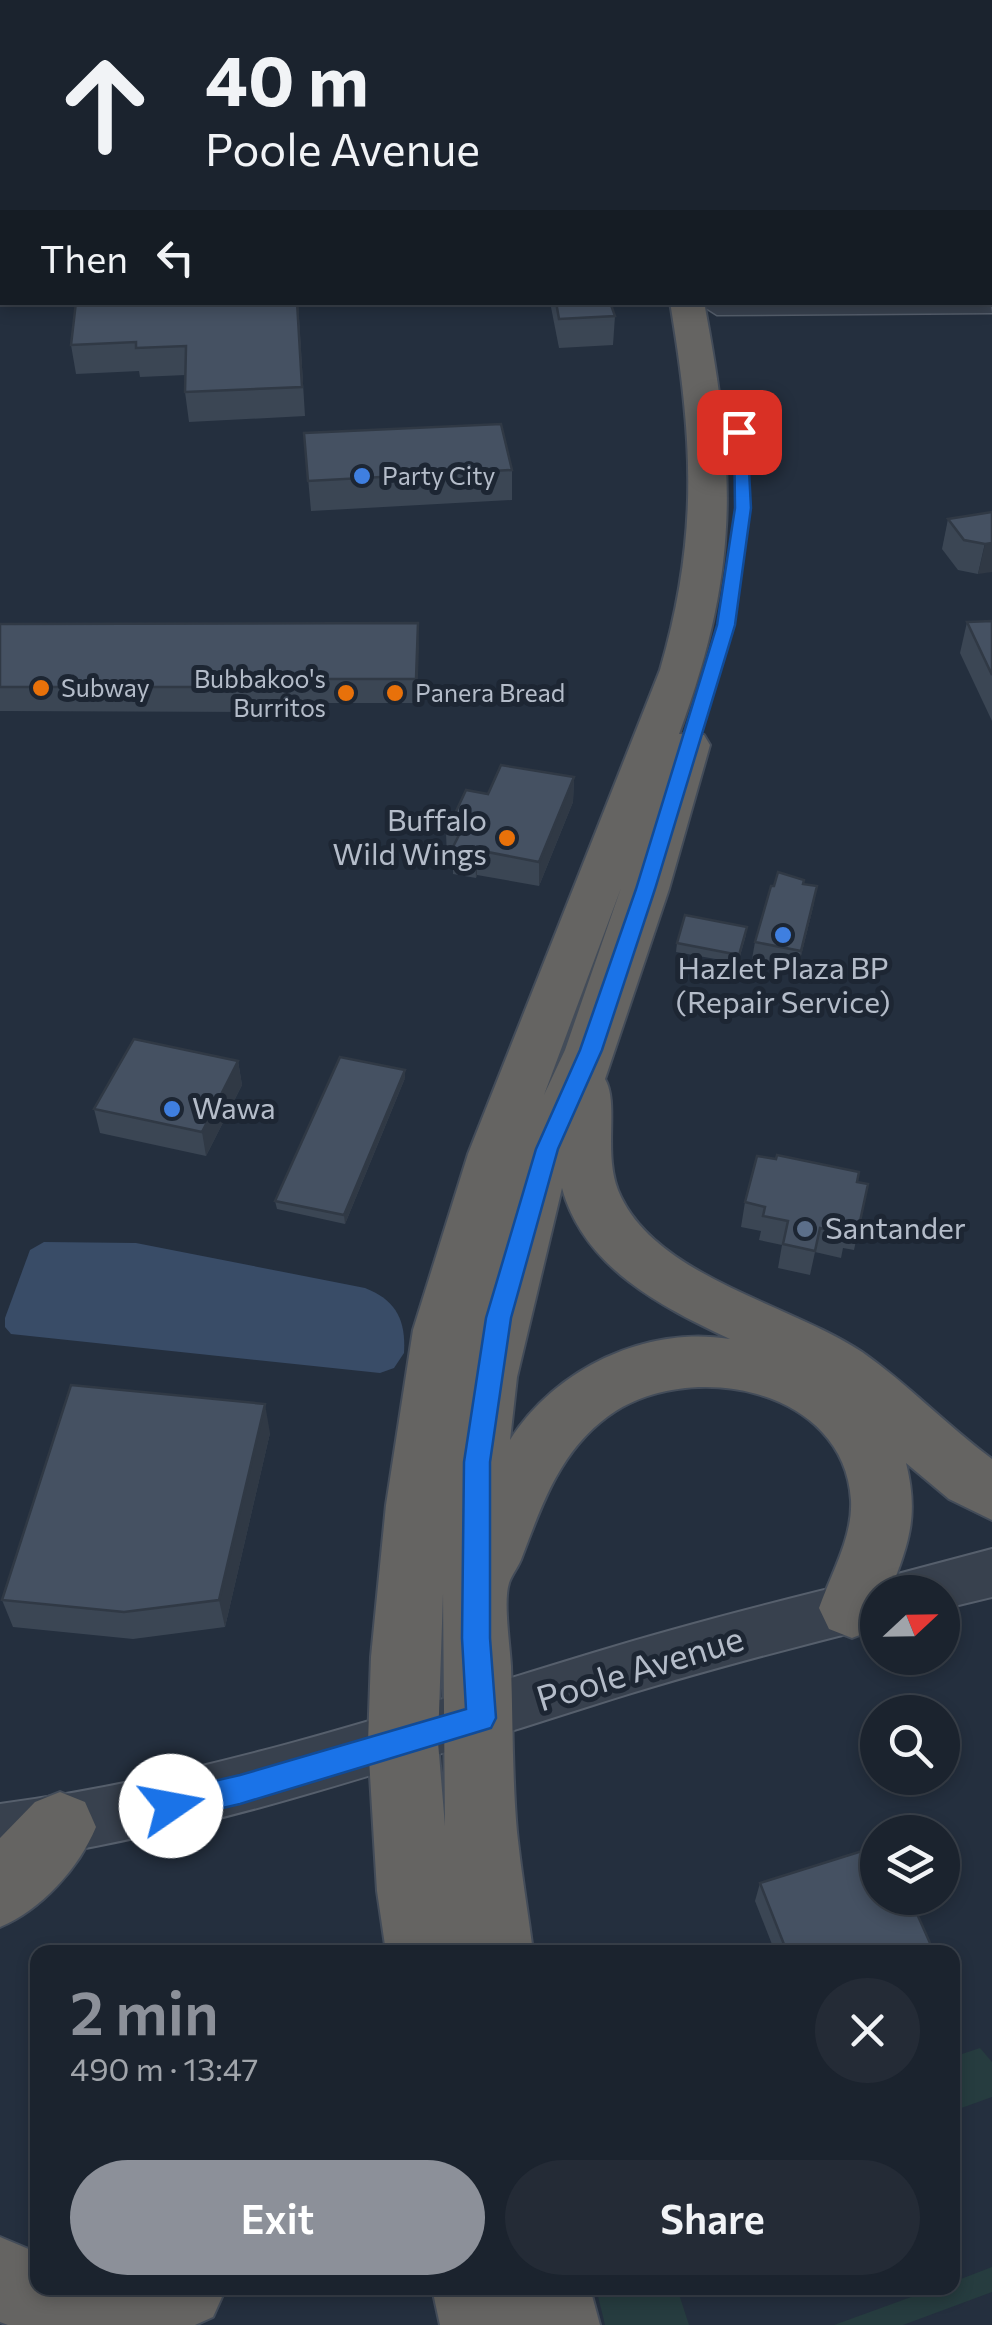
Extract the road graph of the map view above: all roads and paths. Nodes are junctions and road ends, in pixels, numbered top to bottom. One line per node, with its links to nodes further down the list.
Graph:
1 (707, 305): 5 (highway)
2 (707, 305): 13 (highway)
3 (877, 305): 4 (street)
4 (992, 306)
5 (588, 1057): 6 (highway); 10 (highway)
6 (992, 1493)
7 (992, 1573): 9 (street)
8 (871, 1575): 10 (highway)
9 (960, 1581)
10 (476, 1600): 12 (highway)
11 (860, 1605): 12 (street, Poole Avenue)
12 (481, 1718): 13 (street, Poole Avenue); 17 (highway)
13 (403, 1742): 14 (street, Poole Avenue); 16 (highway)
14 (30, 1830): 15 (highway)
15 (0, 1890)
16 (412, 1932)
17 (495, 1945)
18 (0, 2279): 19 (highway)
19 (30, 2294)
20 (35, 2295): 21 (highway)
21 (164, 2295)
22 (476, 2295): 24 (highway)
23 (551, 2295): 25 (highway)
24 (482, 2325)
25 (558, 2325)

